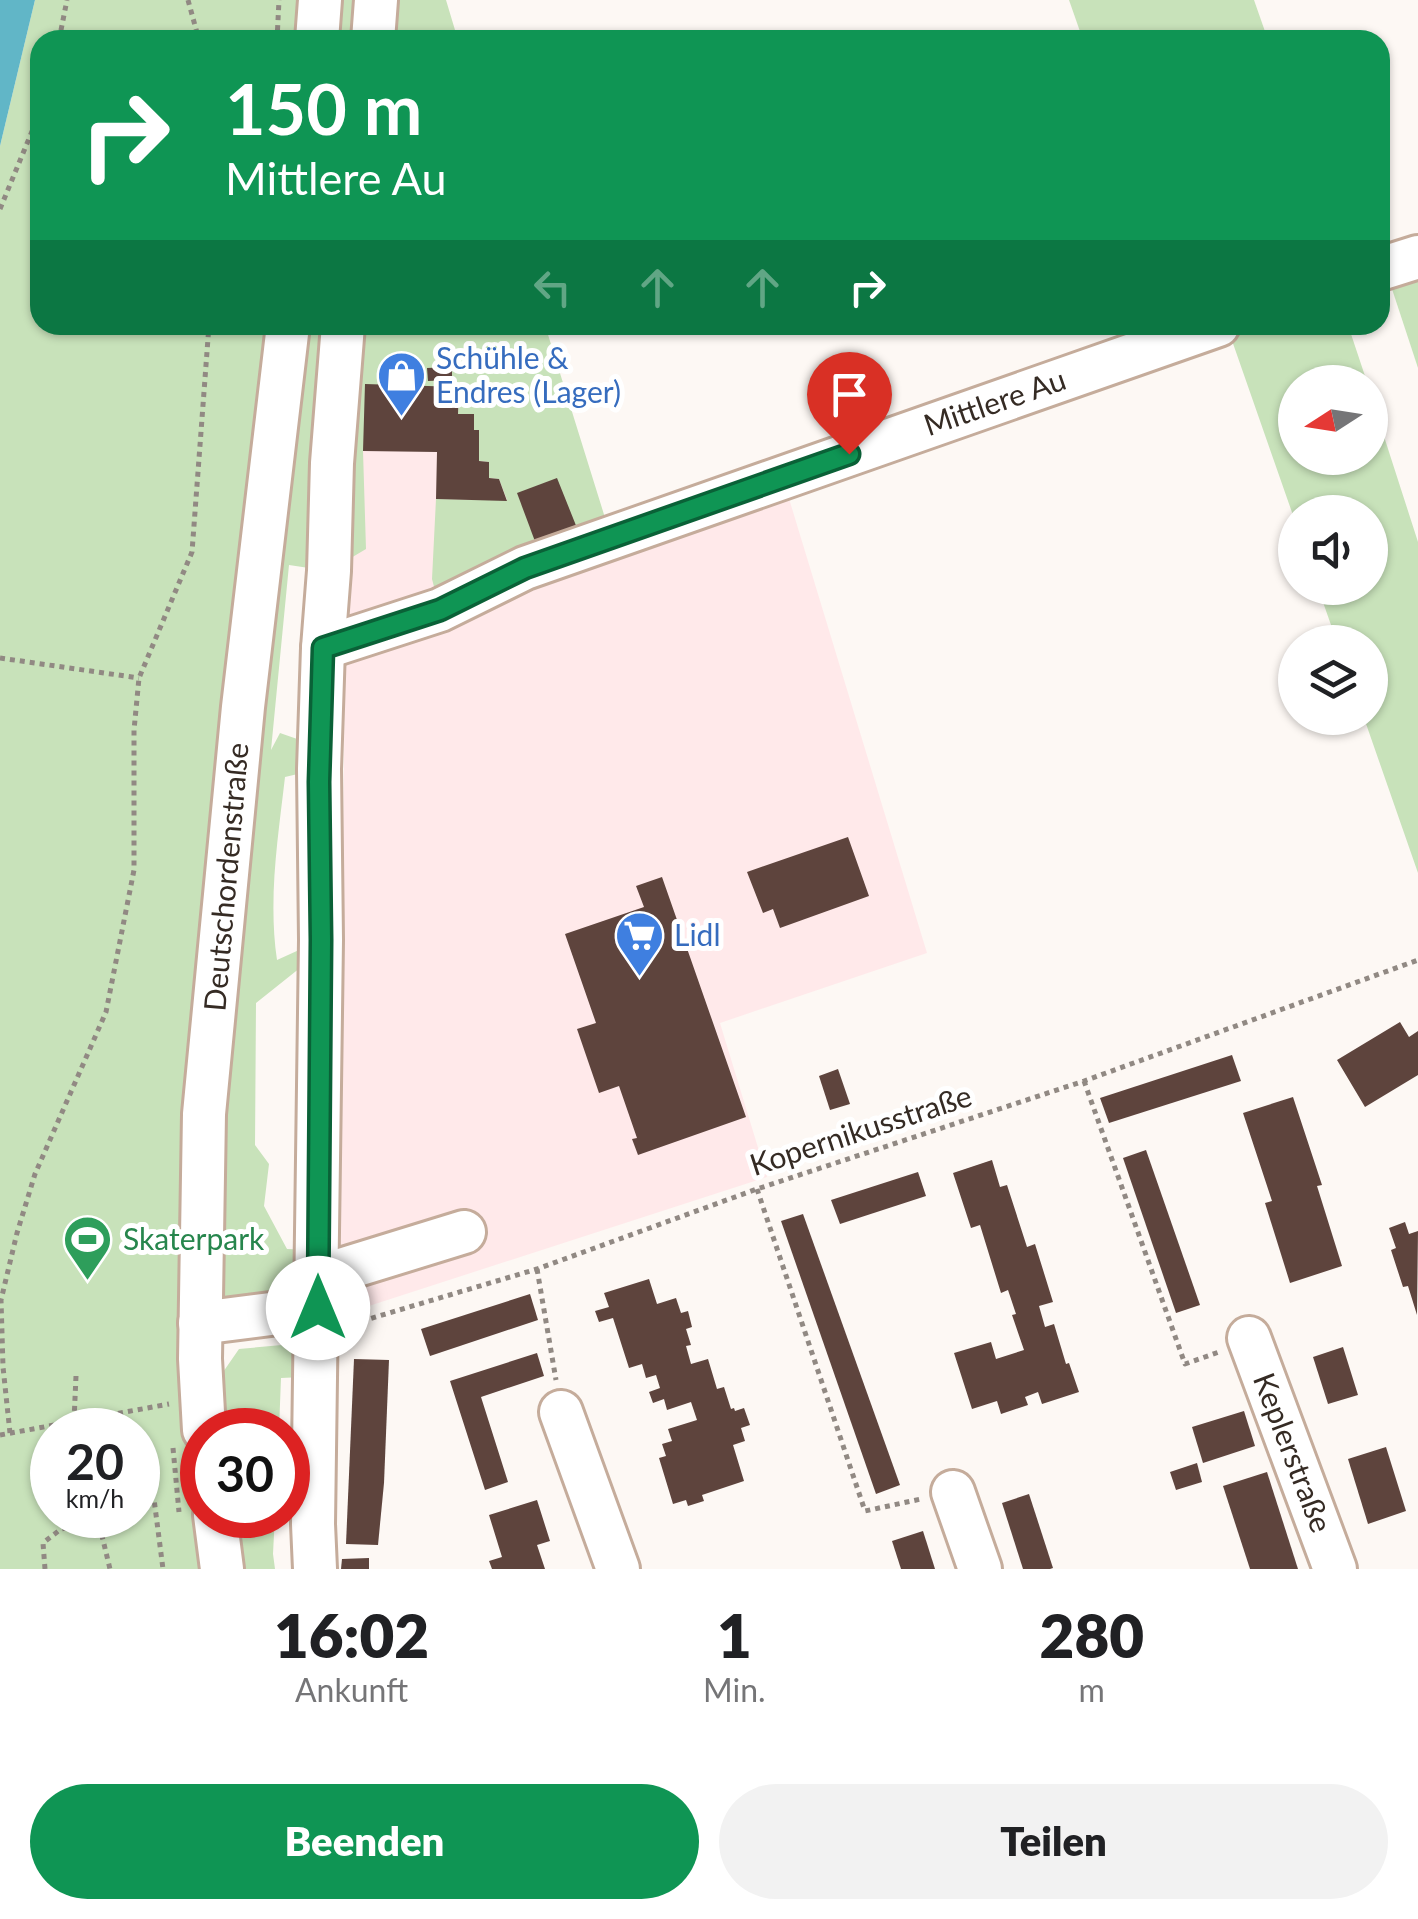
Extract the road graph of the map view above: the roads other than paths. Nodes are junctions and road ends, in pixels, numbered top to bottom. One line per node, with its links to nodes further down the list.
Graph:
1 (320, 0): 3 (street)
2 (376, 0): 4 (street)
3 (317, 30)
4 (374, 30)
5 (1418, 256): 6 (street)
6 (1390, 266)
7 (287, 335): 13 (street, Deutschordenstraße)
8 (343, 335): 10 (street)
9 (1189, 335): 10 (street, Mittlere Au)
10 (323, 648): 12 (street)
11 (464, 1232): 12 (street)
12 (317, 1307): 13 (street); 20 (street)
13 (200, 1322): 15 (street, Deutschordenstraße)
14 (1236, 1344): 23 (street, Keplerstraße)
15 (202, 1408)
16 (561, 1412): 21 (street)
17 (953, 1492): 22 (street)
18 (218, 1538): 19 (street)
19 (222, 1569)
20 (315, 1569)
21 (618, 1569)
22 (980, 1569)
23 (1335, 1569)

